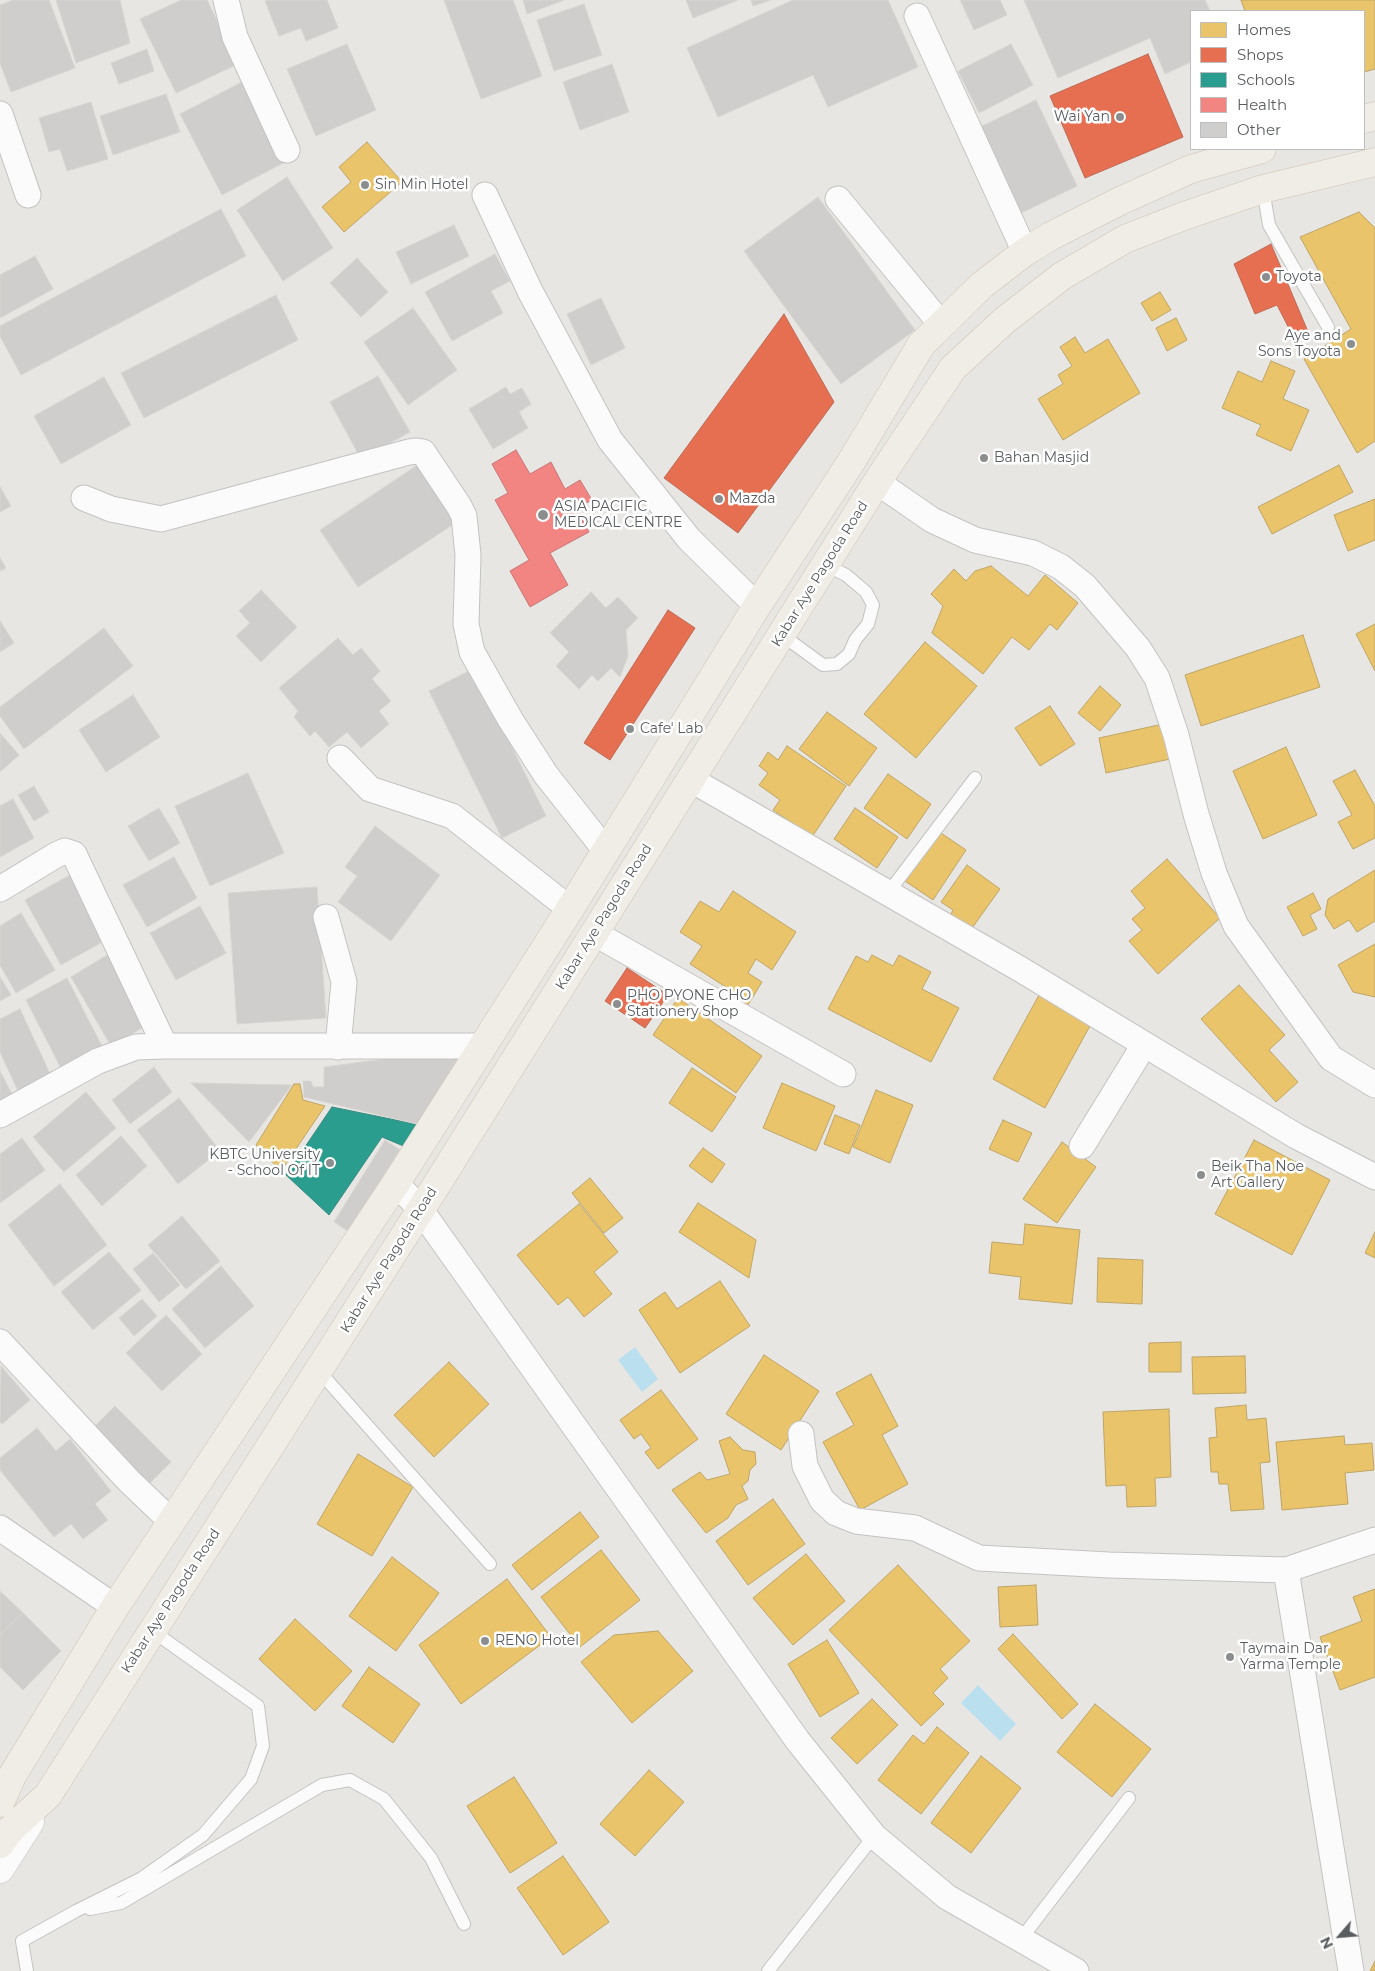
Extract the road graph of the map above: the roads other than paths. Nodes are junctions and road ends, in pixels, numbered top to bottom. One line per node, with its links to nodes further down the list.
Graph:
1 (226, 0): 4 (street)
2 (917, 16): 11 (street)
3 (0, 114): 8 (street)
4 (287, 150)
5 (1259, 150): 11 (main road)
6 (1375, 163): 7 (main road, Kabar Aye Pagoda Road)
7 (1263, 189): 13 (lane); 14 (main road, Kabar Aye Pagoda Road)
8 (28, 195)
9 (485, 196): 17 (street)
10 (838, 199): 12 (street)
11 (1025, 252): 12 (main road)
12 (941, 324): 17 (main road)
13 (1328, 327)
14 (877, 482): 16 (main road, Kabar Aye Pagoda Road); 34 (street)
15 (84, 498): 22 (street)
16 (825, 565): 18 (main road, Kabar Aye Pagoda Road); 18 (lane)
17 (757, 606): 22 (main road)
18 (782, 635): 21 (main road, Kabar Aye Pagoda Road)
19 (340, 758): 25 (street)
20 (975, 778): 24 (lane)
21 (690, 779): 24 (street); 27 (main road, Kabar Aye Pagoda Road)
22 (606, 851): 25 (main road)
23 (0, 889): 29 (street)
24 (888, 893): 28 (street)
25 (570, 909): 30 (main road)
26 (326, 917): 31 (street)
27 (594, 933): 32 (main road, Kabar Aye Pagoda Road); 33 (street)
28 (1144, 1045): 36 (street); 37 (street)
29 (165, 1046): 31 (street); 35 (street)
30 (483, 1046): 31 (street); 32 (main road); 38 (main road)
31 (338, 1047)
32 (517, 1056): 39 (main road, Kabar Aye Pagoda Road)
33 (843, 1074)
34 (1375, 1085)
35 (0, 1115)
36 (1082, 1146)
37 (1375, 1177)
38 (396, 1183): 39 (street); 43 (main road)
39 (420, 1209): 41 (main road, Kabar Aye Pagoda Road); 55 (street)
40 (0, 1342): 43 (street)
41 (319, 1370): 46 (lane); 49 (main road, Kabar Aye Pagoda Road)
42 (801, 1434): 47 (street)
43 (172, 1522): 48 (main road)
44 (0, 1528): 48 (street)
45 (1375, 1540): 47 (street)
46 (490, 1564)
47 (1286, 1570): 63 (street)
48 (115, 1607): 50 (main road)
49 (151, 1630): 51 (main road, Kabar Aye Pagoda Road); 57 (lane)
50 (6, 1783): 53 (main road)
51 (48, 1795): 54 (main road); 56 (main road, Kabar Aye Pagoda Road)
52 (1129, 1798): 59 (lane)
53 (0, 1803)
54 (6, 1836)
55 (874, 1836): 59 (street); 61 (lane)
56 (0, 1869)
57 (76, 1912): 58 (lane); 60 (lane)
58 (464, 1924)
59 (1021, 1940): 62 (street)
60 (27, 1971)
61 (768, 1971)
62 (1076, 1971)
63 (1351, 1971)

